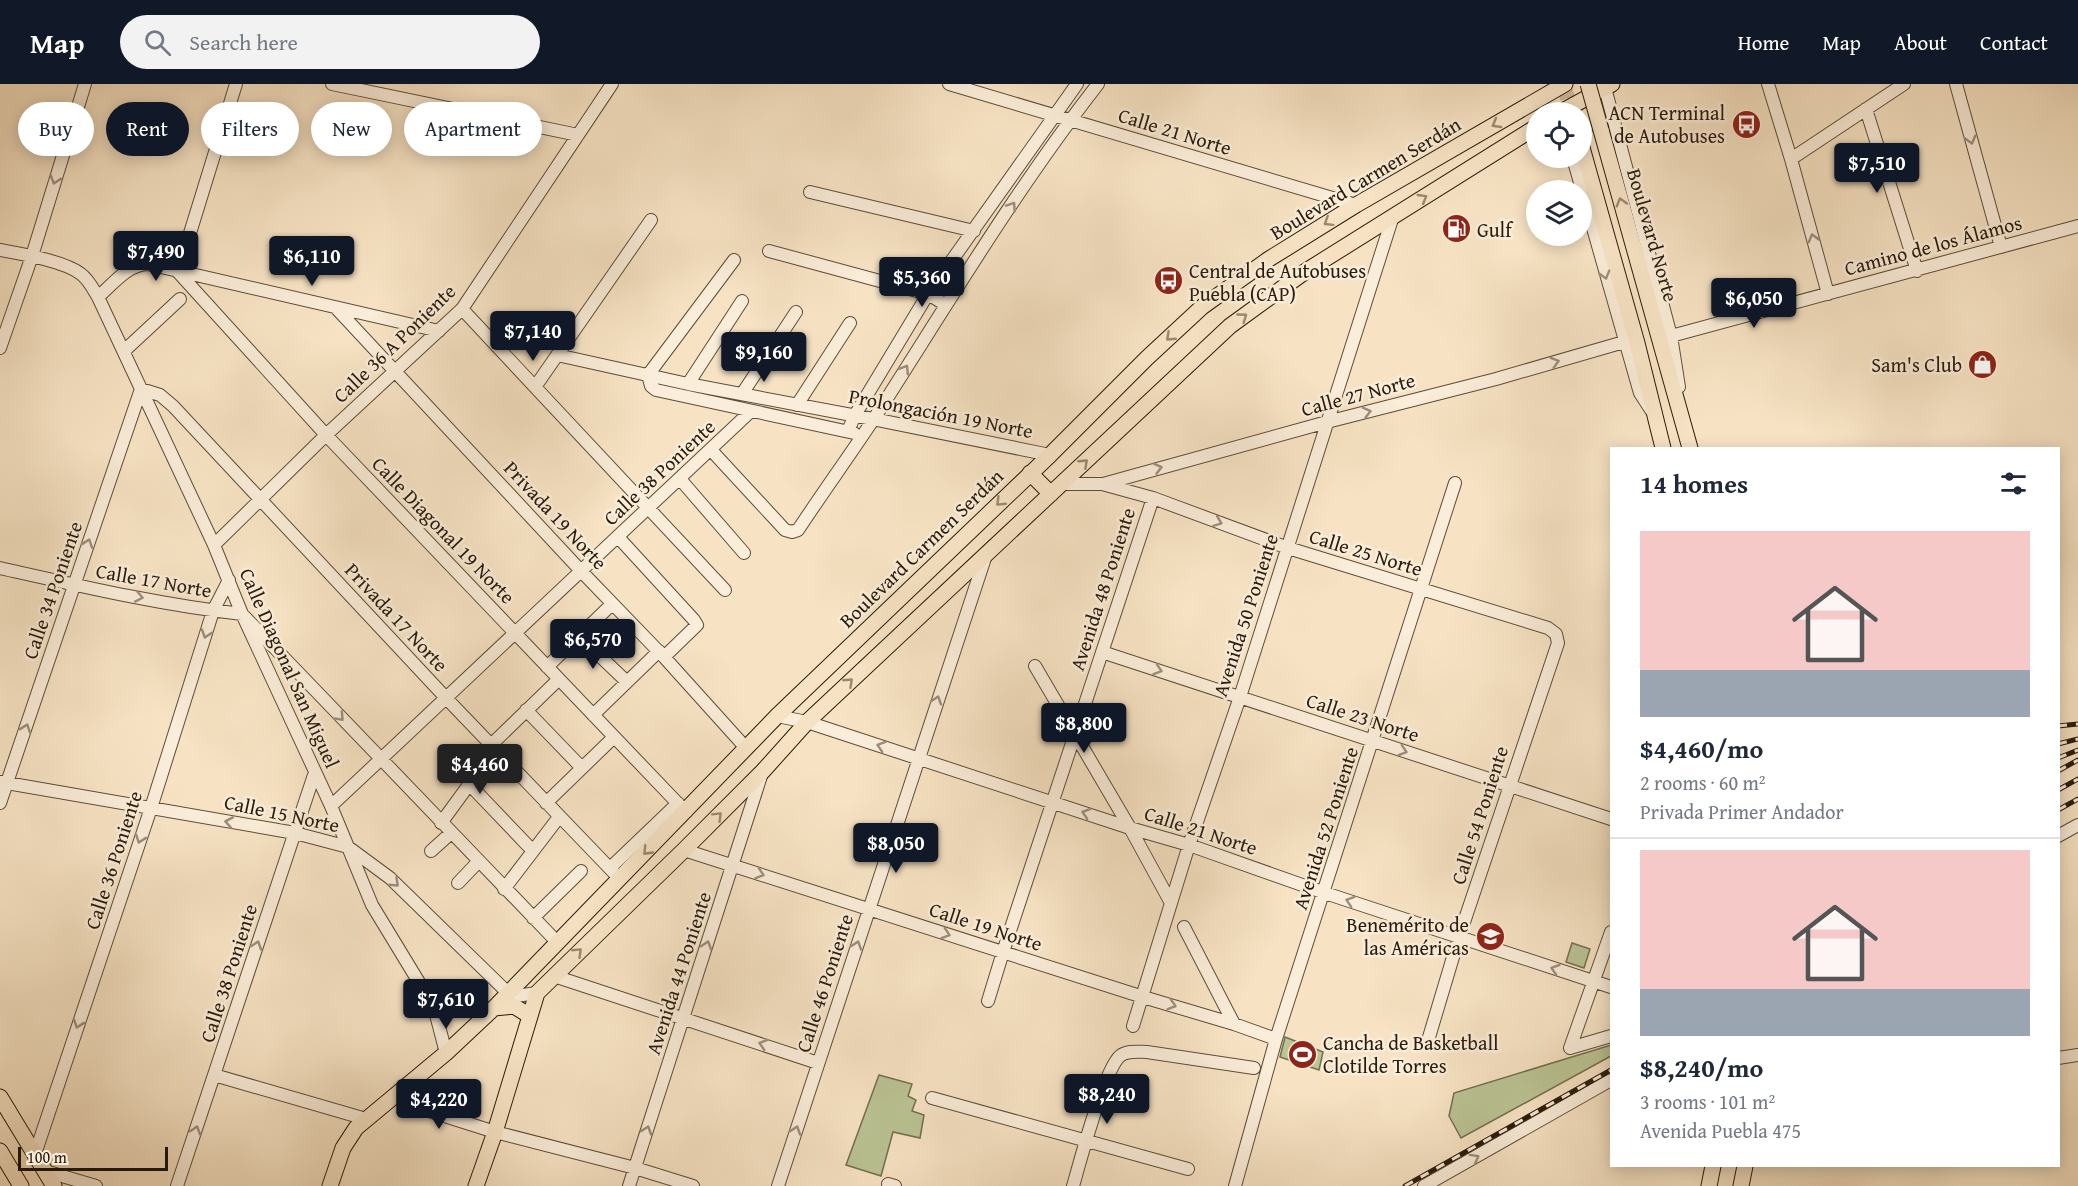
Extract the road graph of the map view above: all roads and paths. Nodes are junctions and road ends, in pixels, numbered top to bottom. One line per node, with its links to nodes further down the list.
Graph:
1 (85, 84): 37 (street, one-way to 37)
2 (236, 84): 40 (street)
3 (332, 84): 15 (street)
4 (612, 84): 22 (street, Calle 36 A Poniente)
5 (949, 84): 19 (street, Calle 21 Norte)
6 (1077, 84): 19 (street)
7 (1098, 84): 20 (street)
8 (1544, 84): 16 (main road)
9 (1565, 84): 16 (main road, Boulevard Carmen Serdán)
10 (1588, 84): 52 (main road, Boulevard Norte, one-way to 10, bridge)
11 (1768, 84): 25 (street)
12 (1904, 84): 18 (street)
13 (1956, 84): 34 (street, one-way to 34)
14 (1607, 85): 17 (main road); 52 (street, Boulevard Norte)
15 (392, 90): 22 (street)
16 (1537, 100): 29 (main road, Boulevard Carmen Serdán, one-way to 29)
17 (1578, 102)
18 (1866, 109): 25 (street); 39 (street)
19 (1054, 115): 20 (street, Calle 21 Norte); 33 (street)
20 (1070, 119): 29 (street, Calle 21 Norte); 46 (street, one-way to 20)
21 (1526, 133): 24 (main road)
22 (578, 135): 48 (street, Calle 36 A Poniente)
23 (1526, 137): 24 (street)
24 (1514, 140): 30 (main road, one-way to 24)
25 (1791, 159): 42 (street, one-way to 25)
26 (1576, 168): 53 (street, one-way to 53)
27 (1588, 168): 66 (main road)
28 (810, 192): 33 (street)
29 (1356, 205): 75 (main road, Boulevard Carmen Serdán, one-way to 75)
30 (1393, 216): 68 (street, Avenida 50 Poniente); 80 (main road, one-way to 30)
31 (651, 220): 56 (street)
32 (2078, 226): 34 (street, Camino de los Álamos)
33 (974, 231): 41 (street)
34 (2001, 247): 39 (street, Camino de los Álamos)
35 (0, 250): 37 (street)
36 (769, 251): 41 (street)
37 (32, 256): 43 (street); 54 (street)
38 (734, 260): 58 (street)
39 (1917, 271): 42 (street, Camino de los Álamos)
40 (178, 272): 43 (street); 47 (street); 70 (street, Calle Diagonal 19 Norte)
41 (928, 294): 46 (street); 65 (street)
42 (1828, 294): 52 (street, Camino de los Álamos)
43 (98, 297): 55 (street, Calle Diagonal San Miguel)
44 (180, 299): 55 (street)
45 (742, 301): 59 (street)
46 (946, 305): 67 (street, one-way to 46)
47 (336, 308): 51 (street); 57 (street, Privada 19 Norte)
48 (462, 309): 51 (street, Calle 36 A Poniente); 60 (street)
49 (796, 312): 62 (street)
50 (850, 323): 63 (street)
51 (439, 331): 57 (street, Calle 36 A Poniente)
52 (1666, 338): 73 (main road, Boulevard Norte)
53 (1624, 342): 66 (street); 68 (street, Calle 27 Norte, one-way to 53)
54 (0, 348)
55 (124, 351): 61 (street, Calle Diagonal San Miguel)
56 (557, 355): 58 (street, Prolongación 19 Norte); 60 (street)
57 (396, 372): 70 (street, Calle 36 A Poniente); 90 (street, Privada 19 Norte)
58 (648, 375): 59 (street, Prolongación 19 Norte); 64 (street, Prolongación 19 Norte)
59 (687, 384): 62 (street, Prolongación 19 Norte)
60 (534, 387): 83 (street)
61 (141, 389): 81 (street, Privada 17 Norte); 85 (street, Calle Diagonal San Miguel); 92 (street, Calle 34 Poniente, one-way to 61)
62 (742, 394): 63 (street, Prolongación 19 Norte)
63 (797, 405): 65 (street, Prolongación 19 Norte)
64 (750, 412): 69 (street, Prolongación 19 Norte); 74 (street, Calle 38 Poniente)
65 (855, 415): 67 (street, Prolongación 19 Norte); 69 (street)
66 (1655, 416): 72 (main road)
67 (873, 418): 71 (street); 75 (street, Prolongación 19 Norte)
68 (1327, 422): 79 (street, Calle 27 Norte, one-way to 68); 86 (street, Avenida 50 Poniente)
69 (848, 431): 71 (street, Prolongación 19 Norte)
70 (326, 435): 81 (street, Calle 36 A Poniente); 98 (street, Calle Diagonal 19 Norte)
71 (862, 436): 74 (street)
72 (1663, 447)
73 (1690, 447)
74 (711, 450): 77 (street, Calle 38 Poniente)
75 (1050, 454): 76 (main road, Boulevard Carmen Serdán)
76 (1030, 473): 80 (main road); 111 (main road, Boulevard Carmen Serdán, one-way to 111)
77 (680, 479): 83 (street, Calle 38 Poniente); 88 (street)
78 (1455, 483): 93 (street, Avenida 52 Poniente)
79 (1102, 484): 80 (street, Calle 25 Norte); 82 (street, Calle 25 Norte)
80 (1056, 489): 87 (main road)
81 (260, 498): 85 (street, Calle 36 A Poniente); 108 (street, Privada 17 Norte)
82 (1153, 498): 86 (street, Calle 25 Norte, one-way to 86); 101 (street, Avenida 48 Poniente)
83 (649, 508): 84 (street, Calle 38 Poniente); 94 (street)
84 (618, 537): 90 (street, Calle 38 Poniente); 102 (street)
85 (213, 545): 91 (street, Calle Diagonal San Miguel)
86 (1288, 548): 93 (street, Calle 25 Norte); 107 (street, Avenida 50 Poniente)
87 (986, 552): 112 (main road, one-way to 87); 118 (street, Calle 46 Poniente, one-way to 87)
88 (744, 553)
89 (0, 568): 92 (street, Calle 17 Norte)
90 (582, 572): 95 (street, Privada 19 Norte); 98 (street, Calle 38 Poniente)
91 (229, 580): 96 (street, Calle 36 Poniente); 97 (street, Calle Diagonal San Miguel)
92 (74, 585): 96 (street, Calle 17 Norte, one-way to 96); 123 (street, Calle 34 Poniente, one-way to 92)
93 (1421, 589): 99 (street, Calle 25 Norte); 115 (street, Avenida 52 Poniente)
94 (725, 590)
95 (612, 604): 100 (street); 102 (street, Privada 19 Norte)
96 (213, 611): 97 (street, Calle 17 Norte); 131 (street, Calle 36 Poniente, one-way to 131)
97 (242, 614): 119 (street, one-way to 119); 122 (street, Calle Diagonal San Miguel)
98 (516, 634): 104 (street, Calle Diagonal 19 Norte); 108 (street, Calle 38 Poniente)
99 (1556, 634): 125 (street, Calle 54 Poniente)
100 (579, 636): 104 (street); 106 (street)
101 (1102, 652): 107 (street, Calle 23 Norte, one-way to 107); 113 (street, Avenida 48 Poniente)
102 (662, 654): 106 (street); 117 (street, Privada 19 Norte)
103 (1035, 666): 113 (street)
104 (547, 667): 105 (street, Calle Diagonal 19 Norte)
105 (559, 679): 109 (street); 110 (street, Calle Diagonal 19 Norte)
106 (627, 682): 110 (street)
107 (1240, 697): 115 (street, Calle 23 Norte); 140 (street, Avenida 50 Poniente)
108 (447, 699): 116 (street, Privada 17 Norte); 119 (street, Calle 38 Poniente)
109 (526, 710): 116 (street); 120 (street)
110 (593, 715): 114 (street, Calle Diagonal 19 Norte)
111 (777, 716): 112 (street, Calle 21 Norte); 117 (main road, Boulevard Carmen Serdán)
112 (807, 722): 118 (street, Calle 21 Norte, one-way to 112); 121 (main road)
113 (1075, 734): 126 (street, Avenida 48 Poniente); 136 (street)
114 (614, 737): 120 (street); 130 (street, Calle Diagonal 19 Norte)
115 (1373, 741): 125 (street, Calle 23 Norte, one-way to 125); 151 (street, Avenida 52 Poniente)
116 (493, 747): 124 (street); 127 (street, Privada 17 Norte)
117 (746, 748): 130 (main road, Boulevard Carmen Serdán)
118 (918, 758): 126 (street, Calle 21 Norte); 153 (street, Calle 46 Poniente)
119 (381, 761): 129 (street, Calle 38 Poniente); 134 (street)
120 (582, 768): 127 (street)
121 (763, 771): 142 (main road, one-way to 121); 146 (street, Avenida 44 Poniente)
122 (315, 772): 129 (street, Calle Diagonal San Miguel); 137 (street, Calle 38 Poniente)
123 (4, 782): 128 (street, Calle 34 Poniente); 131 (street, Calle 15 Norte)
124 (469, 784): 134 (street); 144 (street)
125 (1509, 786): 133 (street, Calle 23 Norte); 157 (street, Calle 54 Poniente)
126 (1052, 802): 136 (street, Calle 21 Norte, one-way to 126); 159 (street, Avenida 48 Poniente)
127 (546, 803): 132 (street, Privada 17 Norte)
128 (0, 804)
129 (331, 806): 141 (street, Calle Diagonal San Miguel)
130 (682, 807): 148 (main road, Boulevard Carmen Serdán)
131 (151, 808): 137 (street, Calle 15 Norte, one-way to 131); 188 (street, Calle 36 Poniente, one-way to 188)
132 (559, 817): 144 (street); 148 (street, Privada 17 Norte)
133 (1610, 819)
134 (441, 823): 138 (street)
135 (2078, 825): 139 (street)
136 (1131, 828): 140 (street, Calle 21 Norte); 152 (street)
137 (295, 833): 141 (street, Calle 15 Norte); 180 (street, Calle 38 Poniente, one-way to 137)
138 (451, 833): 143 (street); 145 (street)
139 (2060, 836)
140 (1189, 845): 151 (street, Calle 21 Norte); 152 (street, Avenida 50 Poniente)
141 (348, 847): 163 (street, Calle 15 Norte, one-way to 163); 175 (street, Calle Diagonal San Miguel)
142 (684, 850): 146 (street, Calle 19 Norte); 160 (main road, one-way to 142)
143 (431, 851)
144 (533, 851): 150 (street)
145 (478, 861): 149 (street); 150 (street)
146 (733, 866): 153 (street, Calle 19 Norte, one-way to 153); 169 (street, Avenida 44 Poniente, one-way to 146)
147 (581, 871): 154 (street)
148 (615, 873): 158 (main road, Boulevard Carmen Serdán)
149 (458, 883)
150 (504, 889): 154 (street)
151 (1324, 892): 157 (street, Calle 21 Norte, one-way to 151); 173 (street, Avenida 52 Poniente)
152 (1171, 903): 165 (street, Avenida 50 Poniente)
153 (868, 909): 159 (street, Calle 19 Norte, one-way to 159); 178 (street, Calle 46 Poniente, one-way to 153)
154 (533, 918): 158 (street)
155 (1184, 927): 170 (street)
156 (1610, 935): 161 (street)
157 (1459, 937): 161 (street, Calle 21 Norte, one-way to 157); 174 (street, Calle 54 Poniente)
158 (558, 943): 163 (main road, Boulevard Carmen Serdán)
159 (1002, 952): 165 (street, Calle 19 Norte); 166 (street, Avenida 48 Poniente)
160 (554, 976): 164 (main road); 169 (street)
161 (1593, 982): 162 (street, Calle 21 Norte); 172 (street)
162 (1610, 987)
163 (508, 993): 164 (street); 167 (main road, Boulevard Carmen Serdán)
164 (537, 993): 168 (main road)
165 (1143, 997): 170 (street, Calle 19 Norte, one-way to 170); 171 (street, Avenida 50 Poniente)
166 (988, 1001)
167 (494, 1008): 168 (main road); 175 (main road, Boulevard Carmen Serdán)
168 (530, 1016): 186 (main road)
169 (683, 1018): 178 (street, one-way to 169); 192 (street, Avenida 44 Poniente, one-way to 169)
170 (1234, 1024): 173 (street, Calle 19 Norte)
171 (1133, 1026)
172 (1610, 1036)
173 (1276, 1039): 205 (street, Avenida 52 Poniente)
174 (1427, 1044)
175 (446, 1053): 182 (main road, Boulevard Carmen Serdán)
176 (2078, 1055): 177 (street)
177 (2060, 1058)
178 (818, 1062): 203 (street, Calle 46 Poniente, one-way to 178)
179 (1254, 1068): 187 (street)
180 (214, 1075): 185 (street); 198 (street, Calle 38 Poniente, one-way to 180)
181 (1610, 1081): 206 (street, one-way to 181)
182 (403, 1089): 185 (main road, Boulevard Carmen Serdán); 186 (street)
183 (0, 1097): 188 (main road)
184 (932, 1098): 187 (street)
185 (366, 1119): 199 (main road, Boulevard Carmen Serdán)
186 (495, 1132): 192 (street); 200 (main road)
187 (1086, 1141): 193 (street); 204 (street)
188 (34, 1154): 194 (main road)
189 (2, 1158): 195 (main road)
190 (1713, 1167): 207 (main road)
191 (1745, 1167): 208 (main road)
192 (635, 1168): 201 (street, Avenida 44 Poniente); 202 (street)
193 (1188, 1169)
194 (45, 1172): 196 (main road); 197 (street)
195 (21, 1186)
196 (54, 1186)
197 (96, 1186)
198 (177, 1186)
199 (330, 1186)
200 (476, 1186)
201 (629, 1186)
202 (693, 1186)
203 (778, 1186)
204 (1073, 1186)
205 (1235, 1186)
206 (1424, 1186)
207 (1709, 1186)
208 (1741, 1186)

